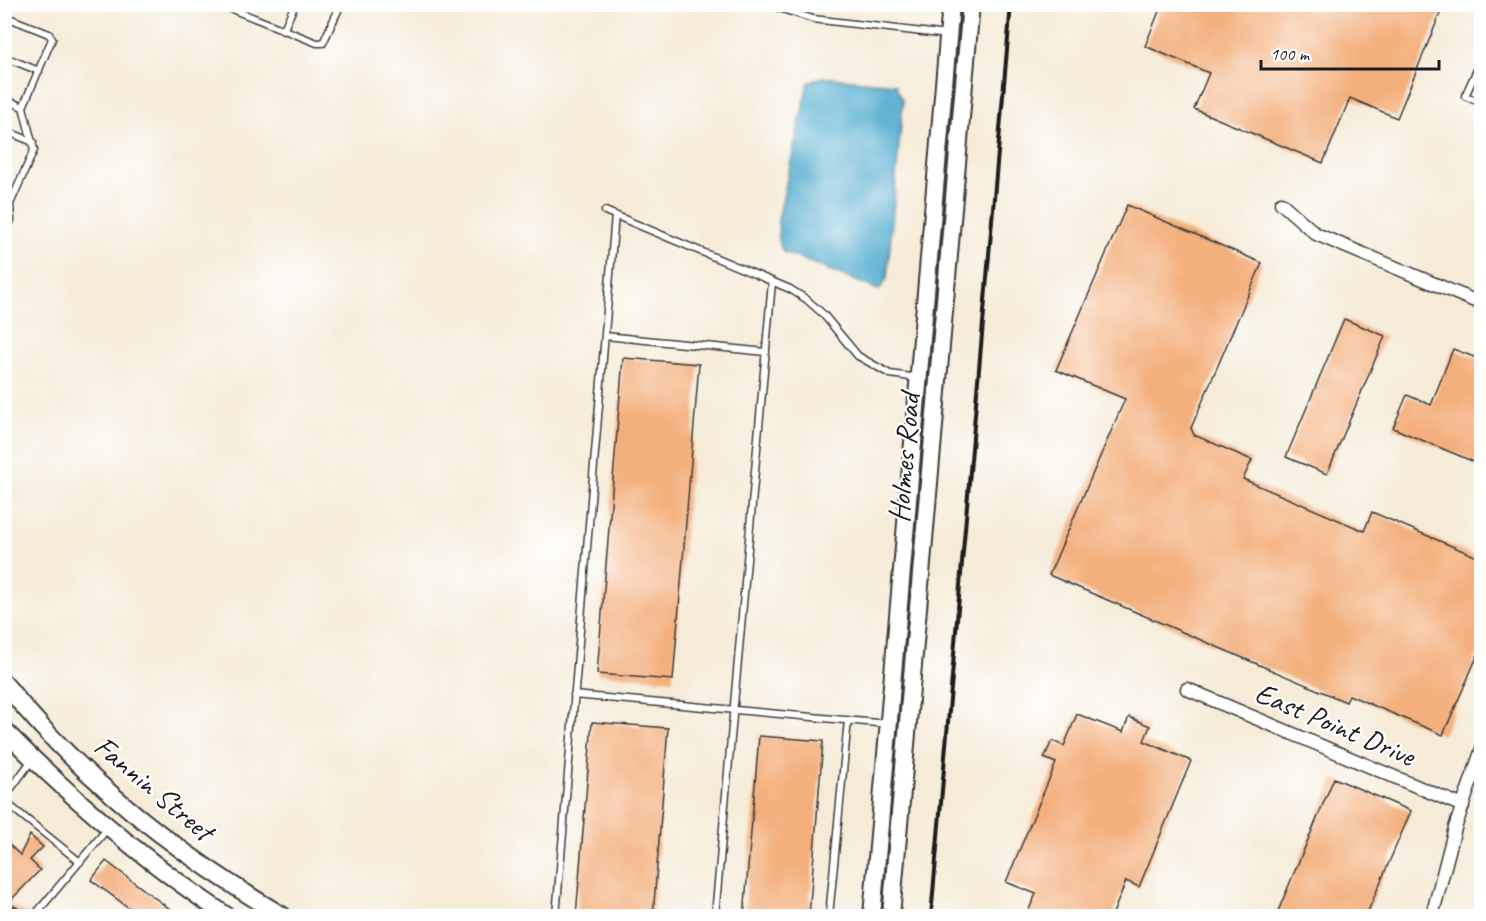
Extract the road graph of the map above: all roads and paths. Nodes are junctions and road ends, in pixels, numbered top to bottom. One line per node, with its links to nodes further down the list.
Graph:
1 (219, 4): 8 (lane)
2 (295, 4): 8 (lane)
3 (341, 4): 8 (lane)
4 (767, 4): 9 (lane)
5 (951, 4): 9 (main road, Holmes Road)
6 (971, 4): 10 (main road, Holmes Road)
7 (4, 16): 13 (lane)
8 (283, 31)
9 (948, 35): 10 (main road); 27 (main road, Holmes Road)
10 (969, 36): 28 (main road, Holmes Road)
11 (4, 57): 13 (lane)
12 (1482, 59): 15 (lane)
13 (39, 71): 16 (lane)
14 (4, 99): 16 (lane)
15 (1482, 103)
16 (24, 107): 18 (lane)
17 (4, 130): 18 (lane)
18 (33, 142): 22 (lane)
19 (1281, 203): 24 (street)
20 (605, 211): 21 (lane)
21 (615, 215): 23 (lane); 25 (lane)
22 (4, 236)
23 (772, 282): 26 (lane); 27 (lane)
24 (1482, 304)
25 (605, 336): 26 (lane); 31 (lane)
26 (766, 352): 32 (lane)
27 (918, 378): 28 (main road); 34 (main road, Holmes Road)
28 (938, 379): 35 (main road, Holmes Road)
29 (4, 683): 43 (main road, Fannin Street)
30 (1187, 689): 40 (street, East Point Drive)
31 (574, 695): 32 (lane); 48 (lane)
32 (734, 710): 33 (lane); 49 (lane)
33 (848, 720): 34 (lane); 50 (lane)
34 (888, 724): 35 (main road); 51 (main road, Holmes Road)
35 (908, 726): 52 (main road, Holmes Road)
36 (4, 730): 38 (main road, Fannin Street)
37 (1482, 749): 40 (street)
38 (33, 759): 39 (lane); 41 (main road, Fannin Street)
39 (4, 800): 42 (lane)
40 (1462, 806): 53 (street)
41 (108, 828): 42 (lane); 44 (main road, Fannin Street)
42 (80, 862): 45 (lane)
43 (217, 875): 44 (main road); 47 (main road, Fannin Street)
44 (201, 899): 46 (main road, Fannin Street)
45 (34, 916)
46 (227, 916)
47 (283, 916)
48 (556, 916)
49 (715, 916)
50 (829, 916)
51 (872, 916)
52 (891, 916)
53 (1432, 916)

